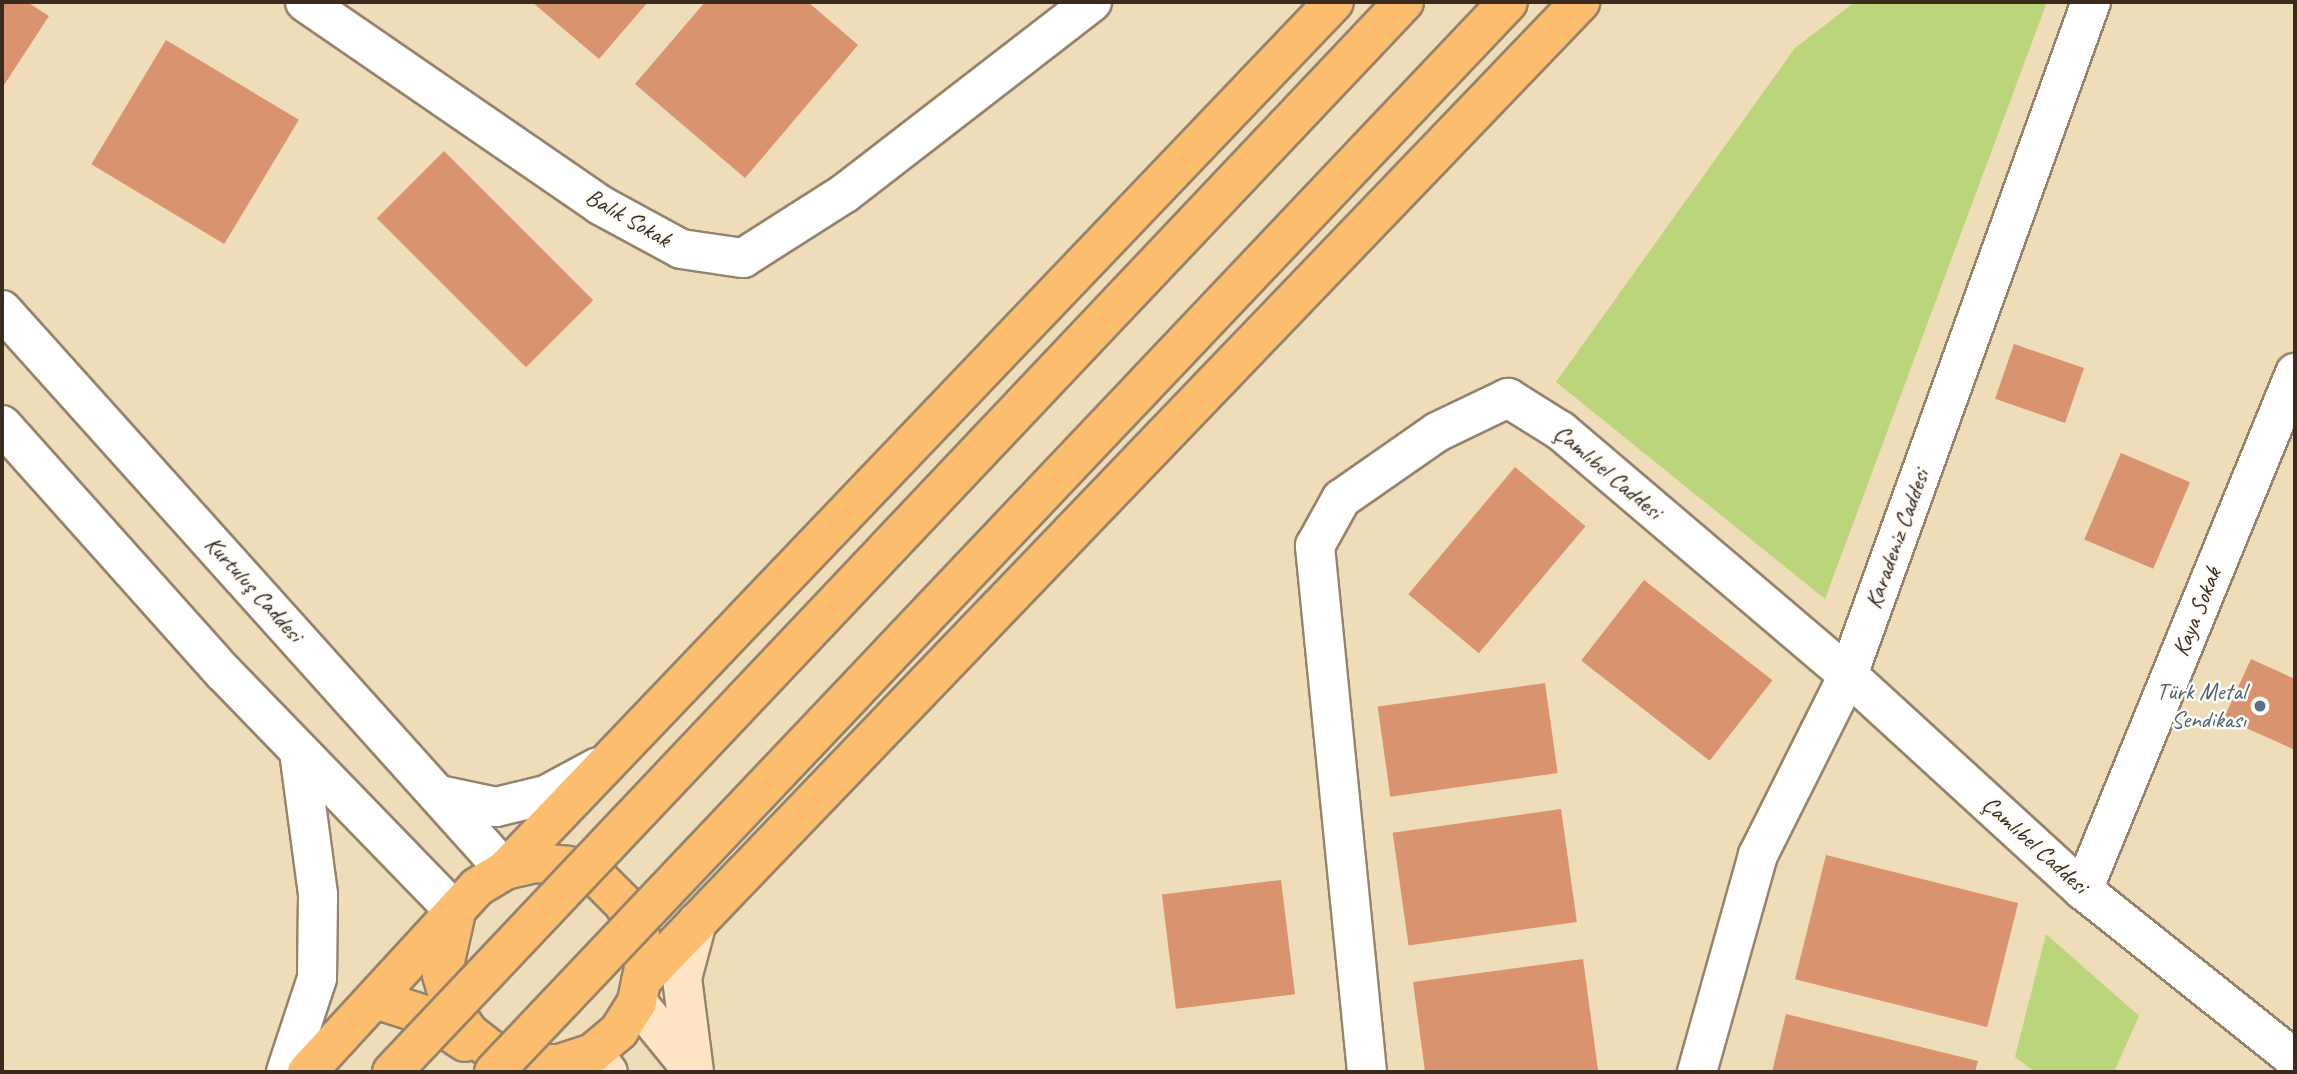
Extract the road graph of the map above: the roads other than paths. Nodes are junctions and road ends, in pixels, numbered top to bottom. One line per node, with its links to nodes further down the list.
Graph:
1 (304, 2): 2 (street, Balık Sokak)
2 (1092, 2)
3 (1334, 2): 13 (highway)
4 (1404, 2): 26 (highway, bridge)
5 (1508, 2): 28 (highway, bridge)
6 (1580, 2): 19 (highway)
7 (2091, 2): 11 (street, Karadeniz Caddesi)
8 (2, 310): 14 (street, Kurtuluş Caddesi)
9 (2295, 373): 17 (street, Kaya Sokak)
10 (2, 425): 12 (street)
11 (1847, 675): 17 (street, Çamlıbel Caddesi); 30 (street, Çamlıbel Caddesi); 31 (street, Karadeniz Caddesi)
12 (299, 752): 18 (street); 24 (street)
13 (609, 761): 14 (street); 15 (highway)
14 (440, 795): 16 (street, Kurtuluş Caddesi)
15 (564, 808): 16 (highway); 19 (highway)
16 (505, 870): 18 (highway); 20 (highway)
17 (2084, 890): 22 (street, Çamlıbel Caddesi)
18 (456, 912): 21 (highway); 23 (highway)
19 (697, 922): 20 (highway); 29 (main road)
20 (639, 991): 23 (highway); 29 (main road)
21 (375, 999): 25 (highway); 27 (highway)
22 (2295, 1059)
23 (579, 1065)
24 (286, 1072)
25 (307, 1072)
26 (393, 1072)
27 (486, 1072)
28 (494, 1072)
29 (694, 1072)
30 (1367, 1072)
31 (1697, 1072)

